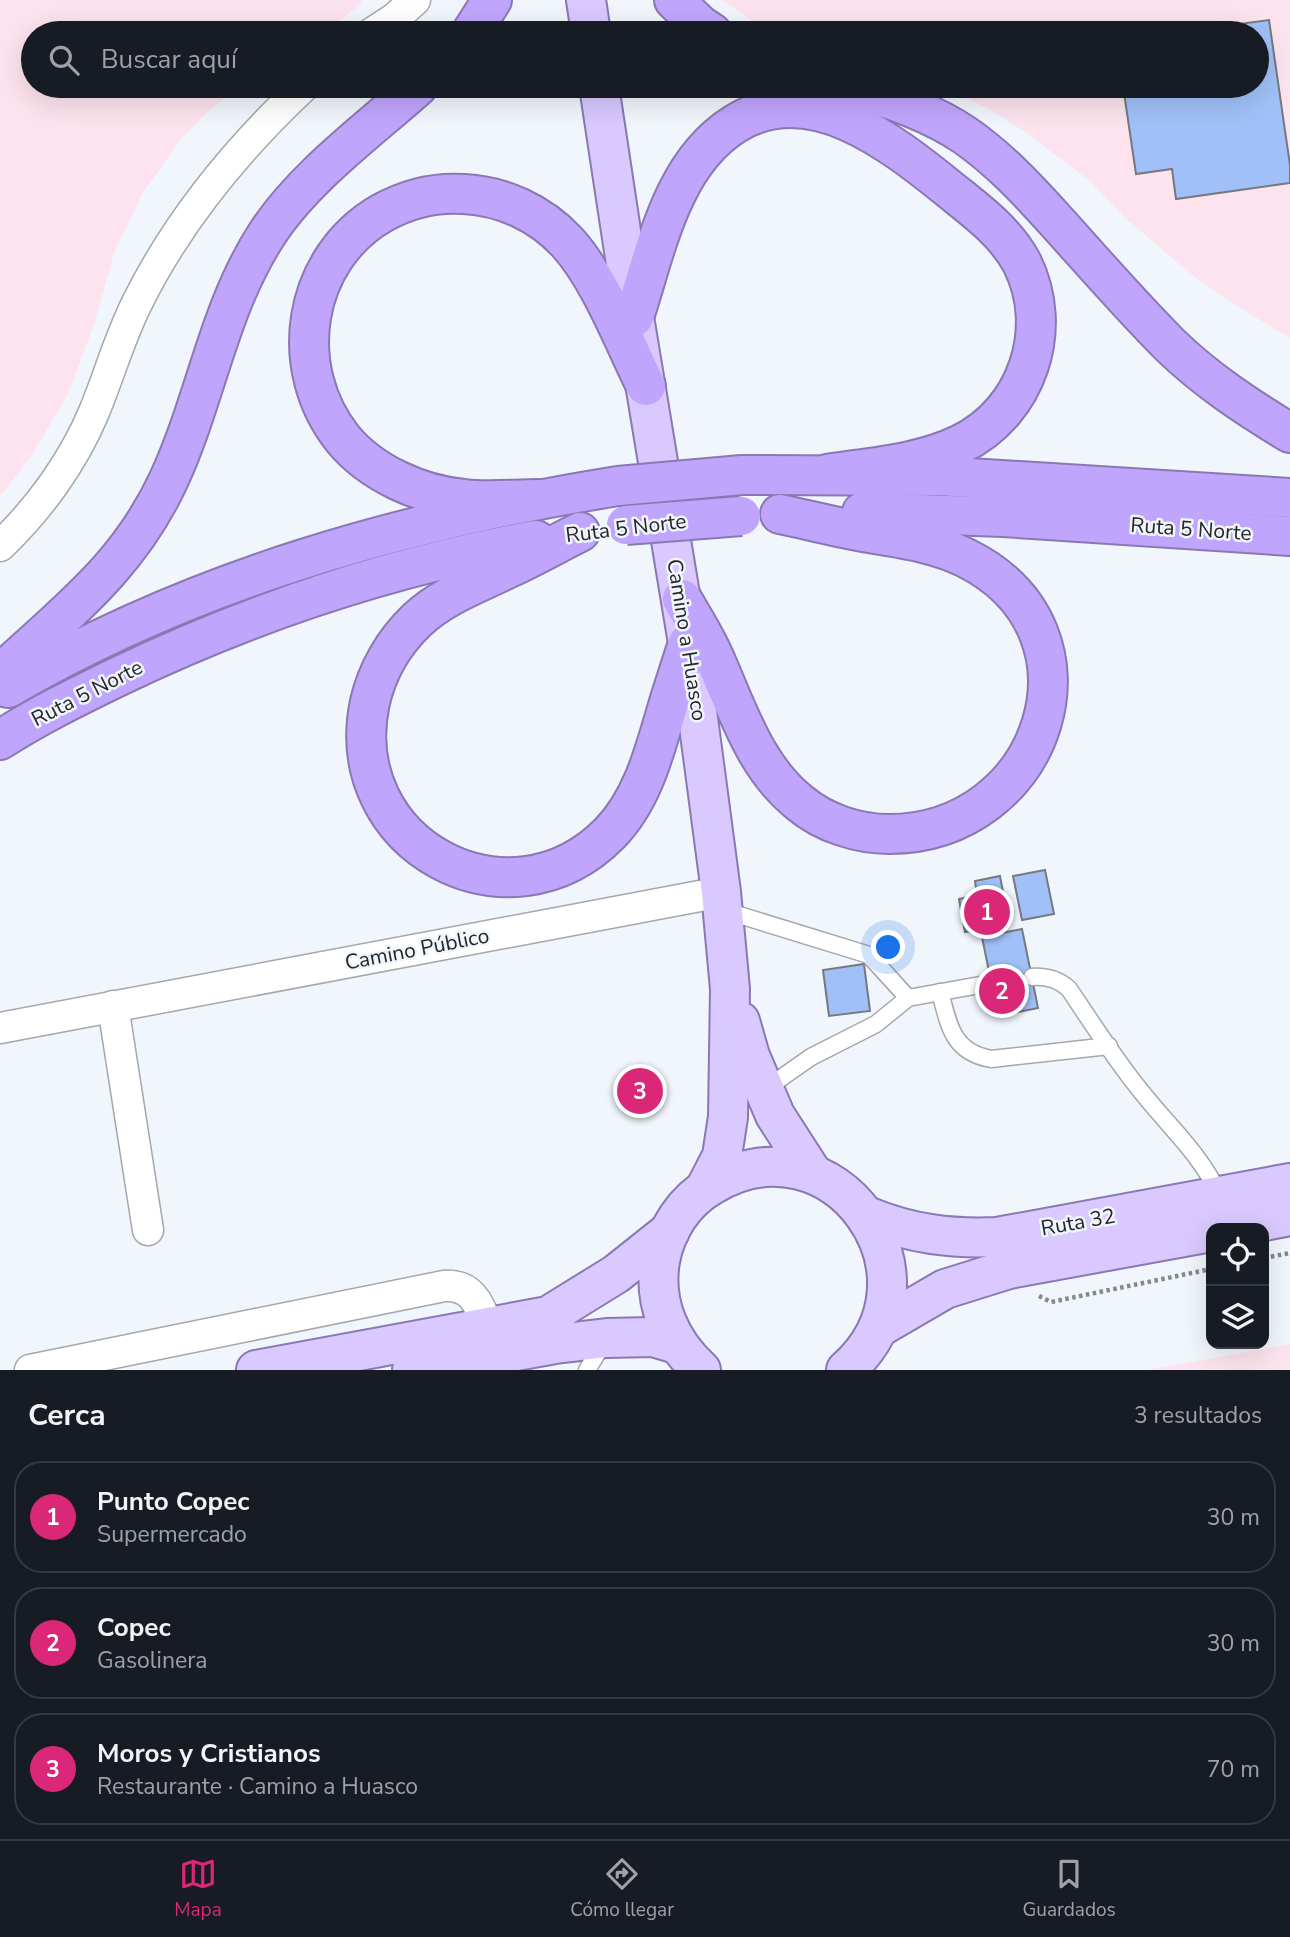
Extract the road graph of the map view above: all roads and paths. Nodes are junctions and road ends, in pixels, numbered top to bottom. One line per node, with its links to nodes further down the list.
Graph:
1 (415, 0): 5 (street)
2 (492, 0): 6 (highway)
3 (586, 0): 7 (main road)
4 (674, 0): 8 (highway)
5 (390, 21)
6 (479, 21)
7 (589, 21)
8 (696, 21)
9 (292, 98): 22 (street)
10 (405, 98): 25 (highway)
11 (601, 98): 13 (main road, Camino a Huasco)
12 (883, 98): 15 (highway)
13 (634, 317): 14 (main road, Camino a Huasco); 16 (highway)
14 (646, 386): 18 (highway); 23 (main road, Camino a Huasco)
15 (1290, 433)
16 (827, 474): 17 (highway, Ruta 5 Norte); 18 (highway, Ruta 5 Norte, bridge)
17 (1290, 498)
18 (538, 499): 26 (highway, Ruta 5 Norte)
19 (780, 514): 20 (highway, Ruta 5 Norte, bridge); 21 (highway, Ruta 5 Norte); 23 (highway)
20 (580, 532): 24 (highway); 27 (highway, Ruta 5 Norte)
21 (1290, 536)
22 (0, 546)
23 (682, 599): 24 (main road, Camino a Huasco)
24 (688, 643): 28 (main road, Camino a Huasco)
25 (0, 674)
26 (0, 692)
27 (0, 740)
28 (722, 901): 31 (main road, Camino a Huasco); 33 (lane); 34 (street, Camino Público)
29 (1032, 977): 36 (lane)
30 (991, 983): 32 (lane)
31 (730, 989): 37 (main road, Camino a Huasco); 40 (main road, Camino a Huasco)
32 (940, 992): 33 (lane); 36 (lane)
33 (908, 998): 37 (lane)
34 (113, 1006): 35 (street, Camino Público); 44 (street)
35 (0, 1028)
36 (1109, 1046): 43 (lane)
37 (764, 1090): 38 (main road, Camino a Huasco)
38 (813, 1174): 40 (main road); 41 (main road)
39 (1290, 1183): 43 (main road, Ruta 32)
40 (705, 1189): 45 (main road)
41 (867, 1216): 43 (main road, Ruta 32); 49 (main road)
42 (1290, 1216): 43 (main road, Ruta 32)
43 (1222, 1221): 49 (main road, Ruta 32)
44 (148, 1230)
45 (670, 1231): 48 (main road); 51 (main road)
46 (1290, 1253): 47 (path)
47 (1269, 1257)
48 (488, 1327): 52 (main road); 53 (street); 54 (main road)
49 (878, 1328): 57 (main road)
50 (607, 1338): 51 (main road); 52 (main road); 56 (lane)
51 (689, 1357)
52 (452, 1363): 55 (main road)
53 (30, 1370)
54 (256, 1370)
55 (412, 1370)
56 (587, 1370)
57 (846, 1370)

